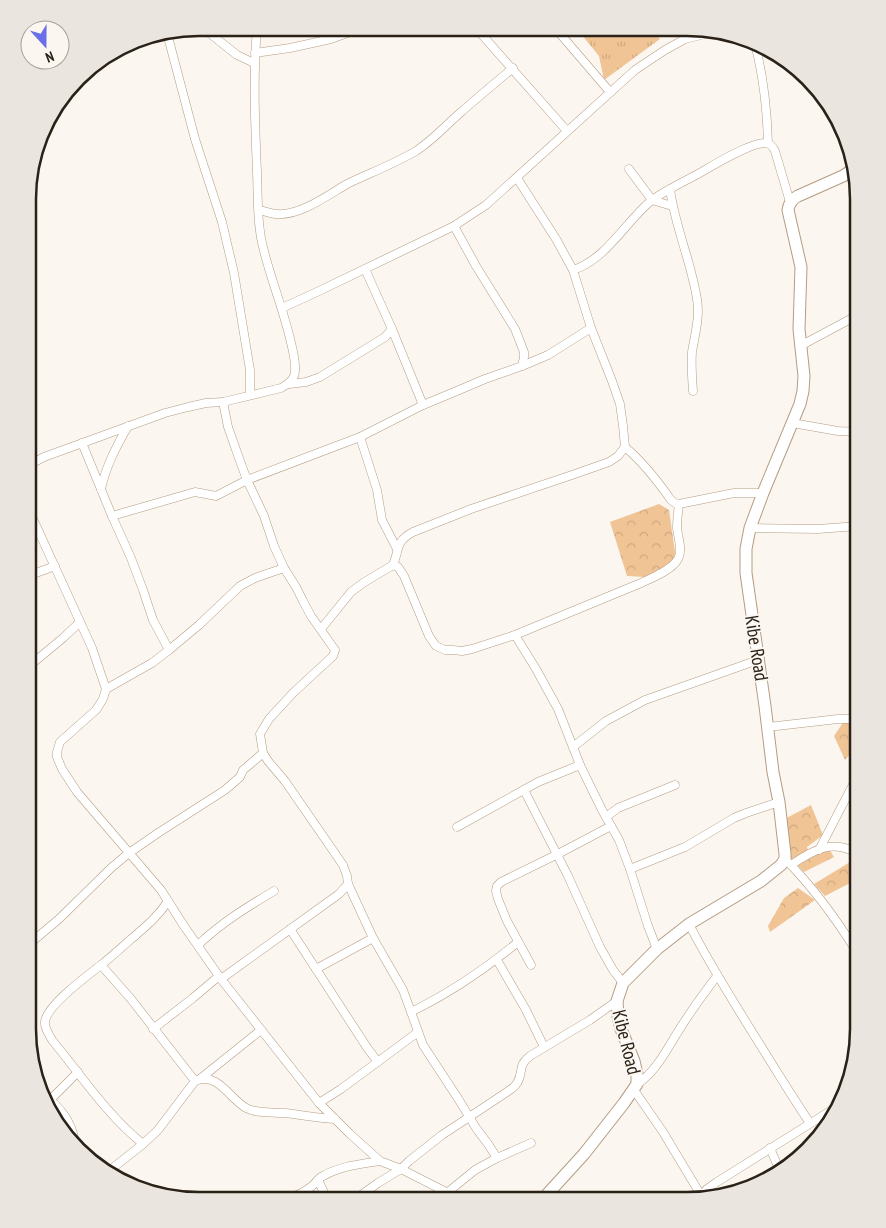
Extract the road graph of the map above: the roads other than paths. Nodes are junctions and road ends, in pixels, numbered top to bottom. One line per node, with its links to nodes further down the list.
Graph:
1 (484, 36): 11 (street)
2 (563, 36): 12 (street)
3 (214, 37): 10 (street)
4 (256, 37): 8 (street)
5 (337, 37): 8 (street)
6 (693, 37): 12 (street)
7 (169, 39): 36 (street)
8 (255, 53): 10 (street)
9 (757, 53): 14 (street)
10 (254, 62): 22 (street)
11 (512, 68): 13 (street); 22 (street)
12 (610, 92): 13 (street)
13 (567, 130): 17 (street)
14 (768, 143): 18 (street); 20 (street)
15 (629, 169): 19 (street)
16 (848, 173): 20 (street)
17 (517, 178): 23 (street); 26 (street)
18 (670, 190): 19 (street); 21 (street)
19 (652, 200): 21 (street); 24 (street)
20 (790, 202): 32 (street, Kibe Road)
21 (672, 206): 35 (street)
22 (259, 210): 28 (street)
23 (454, 226): 25 (street); 33 (street)
24 (586, 265): 26 (street); 27 (street)
25 (366, 269): 28 (street); 31 (street)
26 (573, 270): 27 (street)
27 (576, 280): 30 (street)
28 (282, 308): 34 (street)
29 (850, 319): 32 (street)
30 (591, 328): 33 (street); 44 (street)
31 (392, 329): 34 (street); 38 (street)
32 (802, 345): 39 (street, Kibe Road)
33 (522, 366): 38 (street)
34 (289, 384): 36 (street)
35 (693, 391)
36 (250, 395): 37 (street)
37 (223, 402): 40 (street); 46 (street)
38 (423, 405): 42 (street)
39 (792, 423): 41 (street); 48 (street, Kibe Road)
40 (128, 426): 43 (street); 47 (street)
41 (850, 432)
42 (360, 437): 46 (street); 54 (street)
43 (82, 443): 45 (street); 47 (street)
44 (624, 447): 49 (street); 54 (street)
45 (36, 460)
46 (247, 480): 50 (street); 57 (street)
47 (101, 489): 50 (street)
48 (763, 493): 49 (street); 53 (street, Kibe Road)
49 (679, 504): 61 (street)
50 (112, 516): 62 (street)
51 (36, 526): 56 (street)
52 (850, 526): 53 (street)
53 (750, 528): 64 (street, Kibe Road)
54 (398, 549): 55 (street)
55 (393, 564): 60 (street); 61 (street)
56 (54, 566): 58 (street); 59 (street)
57 (284, 568): 60 (street); 62 (street)
58 (36, 573)
59 (80, 622): 63 (street); 65 (street)
60 (321, 630): 69 (street)
61 (515, 635): 68 (street)
62 (169, 650): 65 (street)
63 (36, 660)
64 (758, 660): 67 (street, Kibe Road); 68 (street)
65 (106, 689): 80 (street)
66 (849, 720): 67 (street)
67 (768, 727): 74 (street, Kibe Road)
68 (573, 746): 70 (street)
69 (263, 753): 80 (street); 84 (street)
70 (580, 765): 72 (street); 75 (street)
71 (675, 785): 75 (street)
72 (524, 790): 77 (street); 81 (street)
73 (849, 792): 79 (street)
74 (779, 802): 82 (street, Kibe Road); 83 (street)
75 (604, 814): 76 (street)
76 (611, 826): 81 (street); 83 (street)
77 (457, 827)
78 (849, 848): 79 (street)
79 (819, 850): 82 (street)
80 (129, 853): 86 (street); 91 (street)
81 (556, 854): 94 (street); 103 (street)
82 (788, 862): 89 (street, Kibe Road); 93 (street)
83 (630, 869): 96 (street)
84 (348, 884): 90 (street); 92 (street)
85 (274, 891): 95 (street)
86 (168, 902): 87 (street); 88 (street)
87 (158, 915): 88 (street); 98 (street)
88 (177, 915): 95 (street)
89 (689, 924): 96 (street, Kibe Road); 101 (street)
90 (290, 929): 100 (street); 102 (street)
91 (36, 938)
92 (373, 938): 100 (street); 105 (street)
93 (849, 941)
94 (518, 942): 97 (street); 99 (street)
95 (198, 945): 102 (street)
96 (657, 949): 103 (street, Kibe Road)
97 (497, 960): 105 (street); 109 (street)
98 (101, 965): 106 (street); 111 (street)
99 (531, 965)
100 (316, 970): 110 (street)
101 (717, 976): 113 (street); 120 (street)
102 (220, 977): 106 (street); 107 (street)
103 (623, 983): 104 (street, Kibe Road)
104 (617, 1001): 109 (street); 113 (street, Kibe Road)
105 (411, 1012): 108 (street)
106 (153, 1029): 112 (street)
107 (261, 1030): 112 (street); 115 (street)
108 (418, 1032): 110 (street); 118 (street)
109 (544, 1047): 118 (street)
110 (378, 1062): 115 (street)
111 (78, 1072): 114 (street); 123 (street)
112 (198, 1080): 119 (street); 123 (street)
113 (635, 1087): 132 (street); 137 (street)
114 (52, 1098)
115 (319, 1102): 119 (street)
116 (57, 1108): 121 (street)
117 (825, 1114): 120 (street)
118 (469, 1117): 125 (street); 129 (street)
119 (335, 1119): 126 (street)
120 (810, 1123): 124 (street)
121 (74, 1132)
122 (531, 1143): 125 (street)
123 (143, 1144): 128 (street)
124 (770, 1148): 127 (street); 131 (street)
125 (497, 1158): 136 (street)
126 (380, 1161): 129 (street); 130 (street)
127 (777, 1164)
128 (114, 1167)
129 (401, 1169): 135 (street); 136 (street)
130 (318, 1180): 133 (street); 134 (street)
131 (707, 1190)
132 (697, 1191)
133 (303, 1192)
134 (323, 1192)
135 (365, 1192)
136 (448, 1192)
137 (549, 1192)

